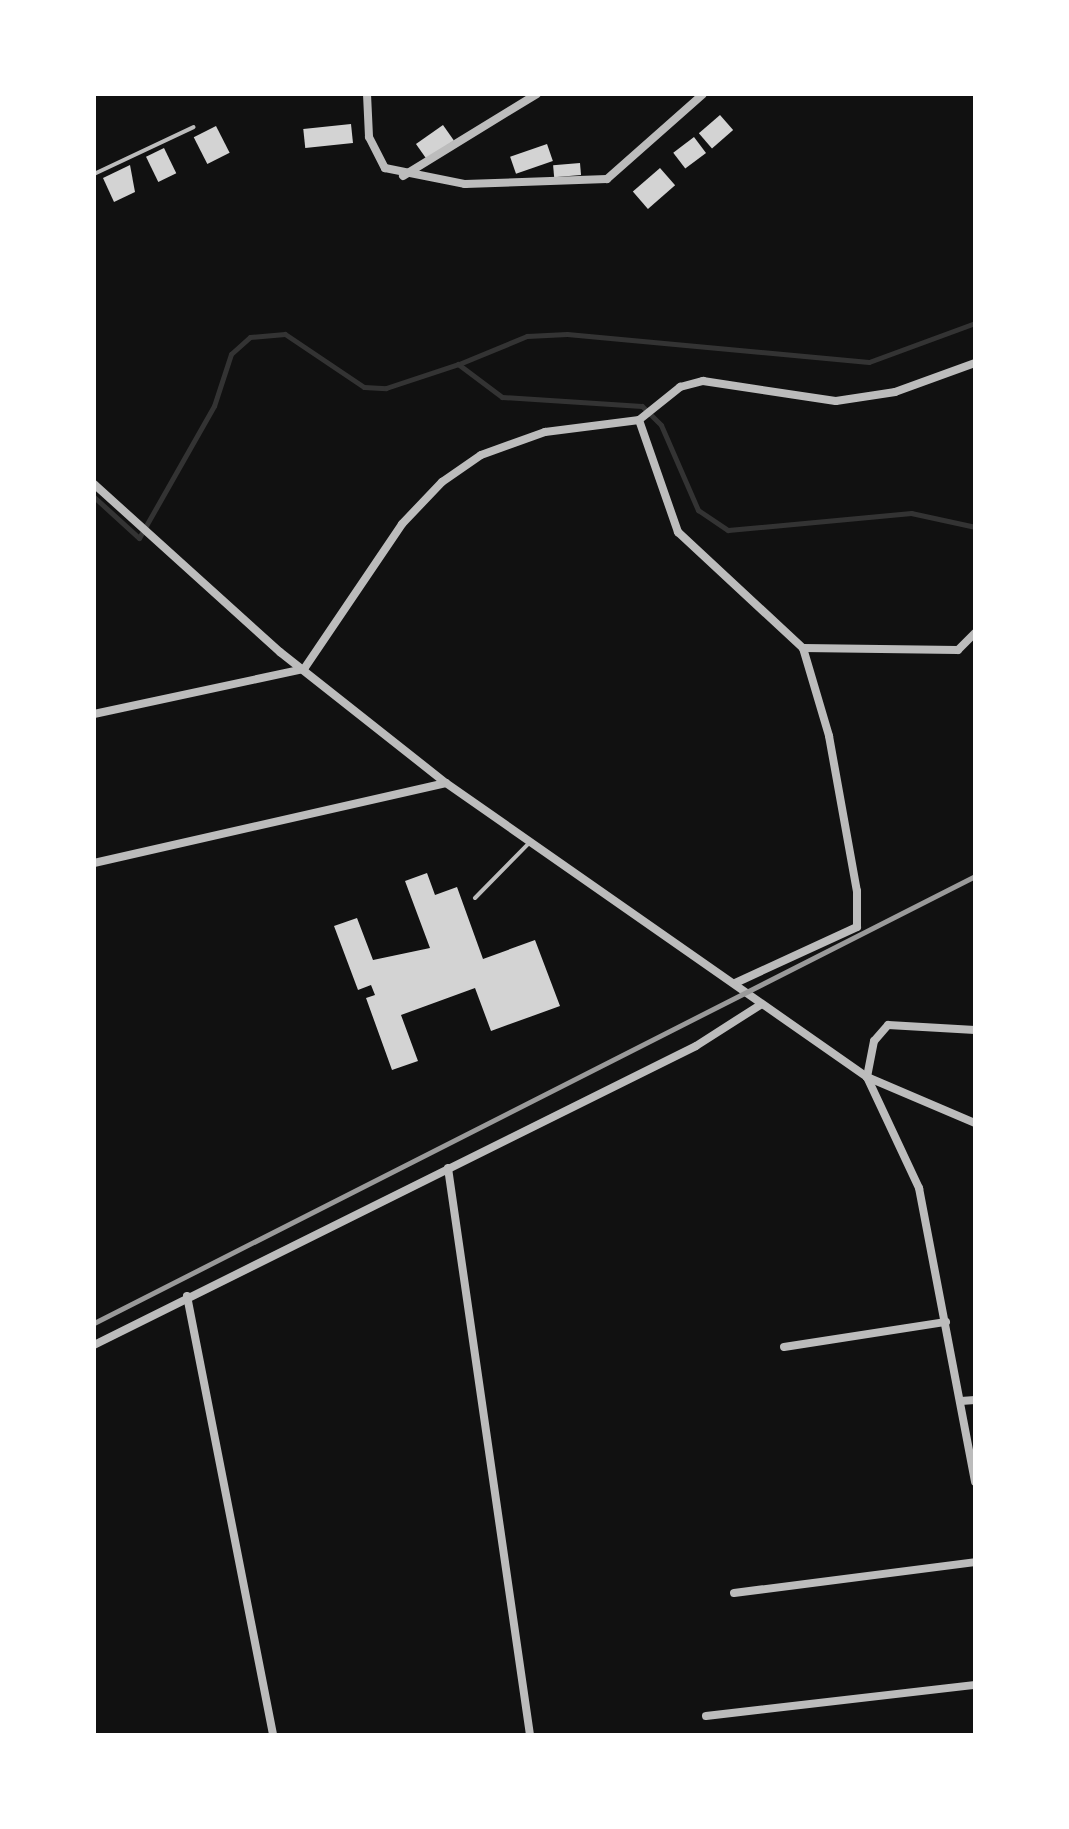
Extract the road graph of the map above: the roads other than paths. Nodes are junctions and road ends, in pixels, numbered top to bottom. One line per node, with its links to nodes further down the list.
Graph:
1 (367, 94): 6 (street)
2 (537, 94): 6 (street)
3 (703, 94): 6 (street)
4 (194, 127): 5 (lane)
5 (94, 174)
6 (402, 176)
7 (975, 363): 8 (street)
8 (639, 420): 11 (street); 12 (street)
9 (94, 484): 12 (street)
10 (975, 633): 11 (street)
11 (803, 648): 18 (street)
12 (304, 669): 13 (street); 14 (street)
13 (94, 714)
14 (446, 783): 15 (street); 16 (street)
15 (530, 841): 17 (lane); 18 (street)
16 (94, 863)
17 (475, 898)
18 (735, 983): 19 (street)
19 (760, 1005): 21 (street); 23 (street)
20 (975, 1030): 21 (street)
21 (867, 1077): 22 (street); 25 (street)
22 (975, 1123)
23 (448, 1168): 24 (street); 36 (street)
24 (187, 1296): 26 (street); 35 (street)
25 (946, 1322): 27 (street); 29 (street)
26 (94, 1345)
27 (784, 1347)
28 (975, 1400): 29 (street)
29 (961, 1401): 30 (street)
30 (975, 1482)
31 (975, 1562): 32 (street)
32 (734, 1593)
33 (975, 1685): 34 (street)
34 (706, 1716)
35 (273, 1735)
36 (530, 1735)

